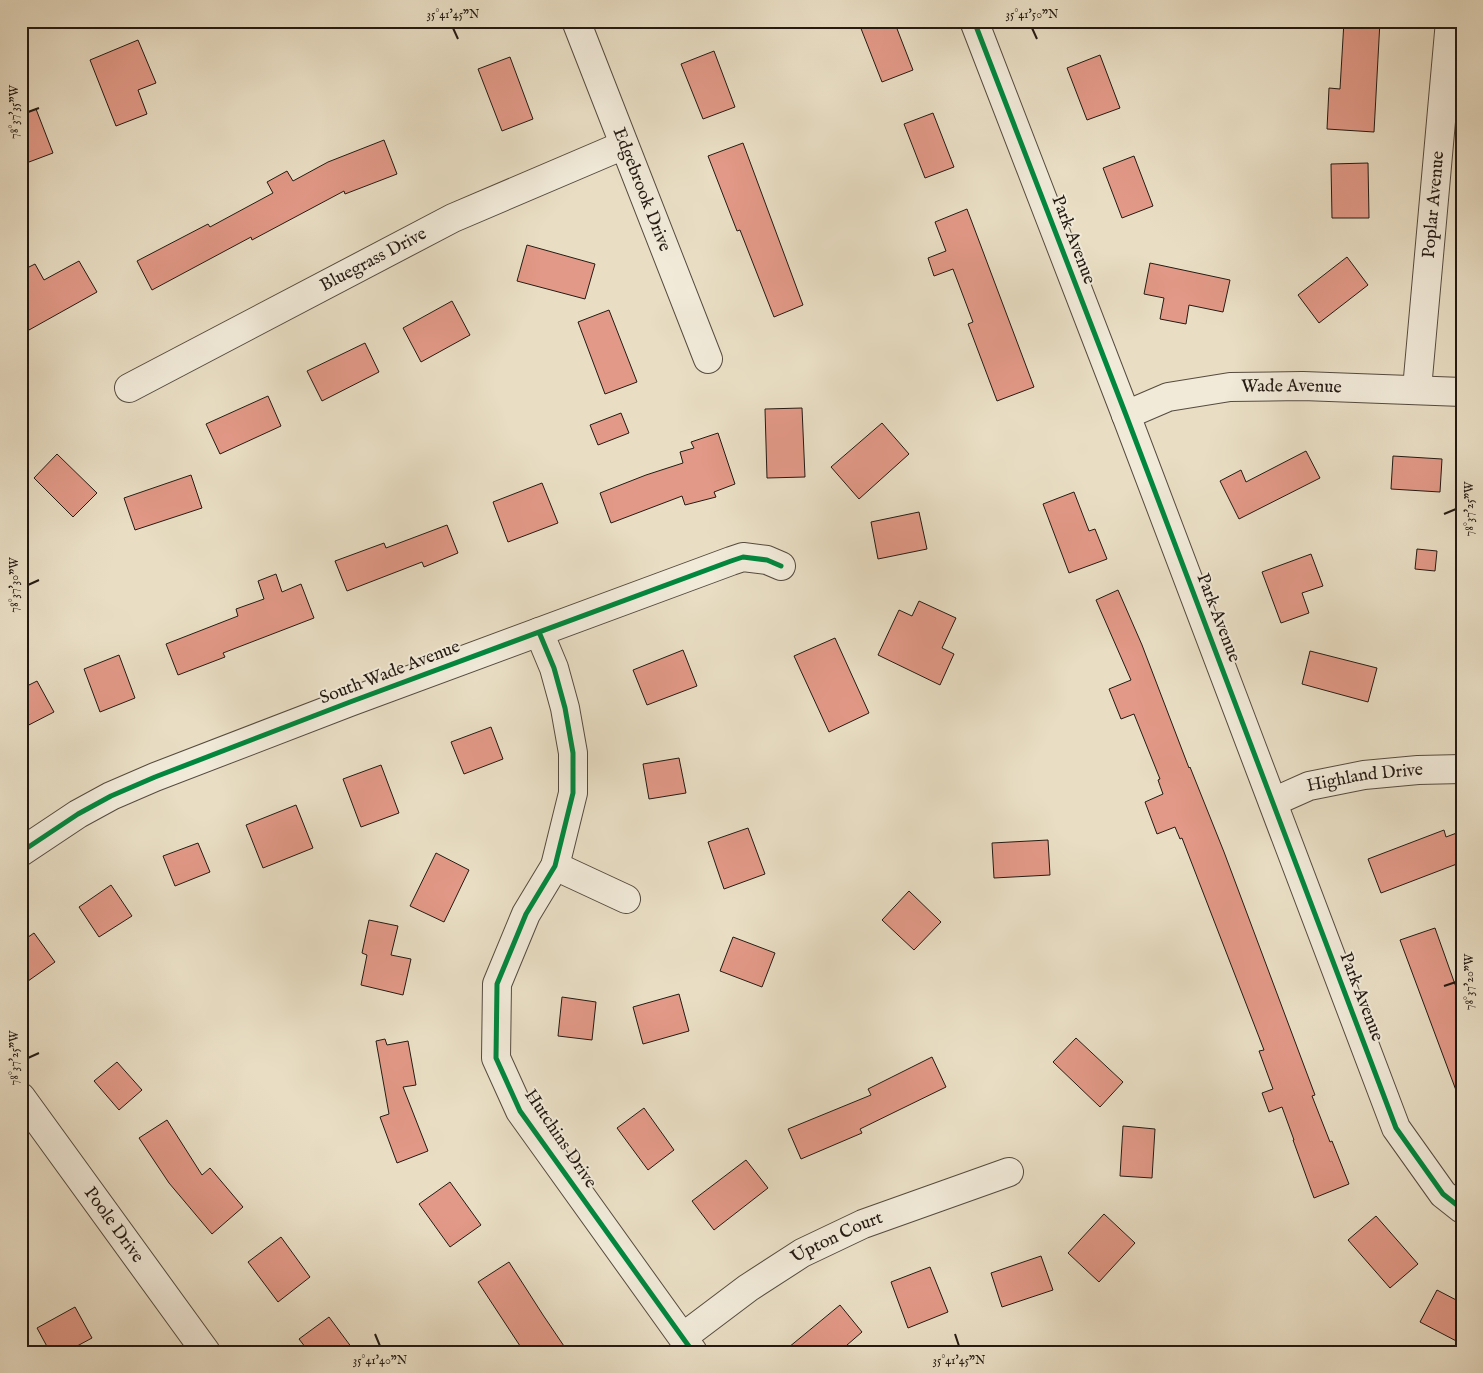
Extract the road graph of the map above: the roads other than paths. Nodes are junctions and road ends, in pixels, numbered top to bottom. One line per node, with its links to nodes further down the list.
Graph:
1 (576, 21): 4 (street, Edgebrook Drive)
2 (974, 21): 9 (street, Park Avenue)
3 (1450, 21): 7 (street, Poplar Avenue)
4 (624, 144): 5 (street, Edgebrook Drive); 6 (street, Bluegrass Drive)
5 (708, 359)
6 (129, 388)
7 (1417, 389): 8 (street, Wade Avenue); 9 (street, Wade Avenue)
8 (1462, 392)
9 (1126, 415): 13 (street, Park Avenue)
10 (781, 566): 11 (street, South Wade Avenue)
11 (539, 632): 14 (street, South Wade Avenue); 15 (street, Hutchins Drive)
12 (1462, 769): 13 (street, Highland Drive)
13 (1273, 802): 19 (street, Park Avenue)
14 (21, 852)
15 (555, 866): 16 (street); 20 (street, Hutchins Drive)
16 (626, 899)
17 (21, 1097): 21 (street, Poole Drive)
18 (1009, 1172): 20 (street, Upton Court)
19 (1462, 1209)
20 (688, 1344)
21 (206, 1352)

